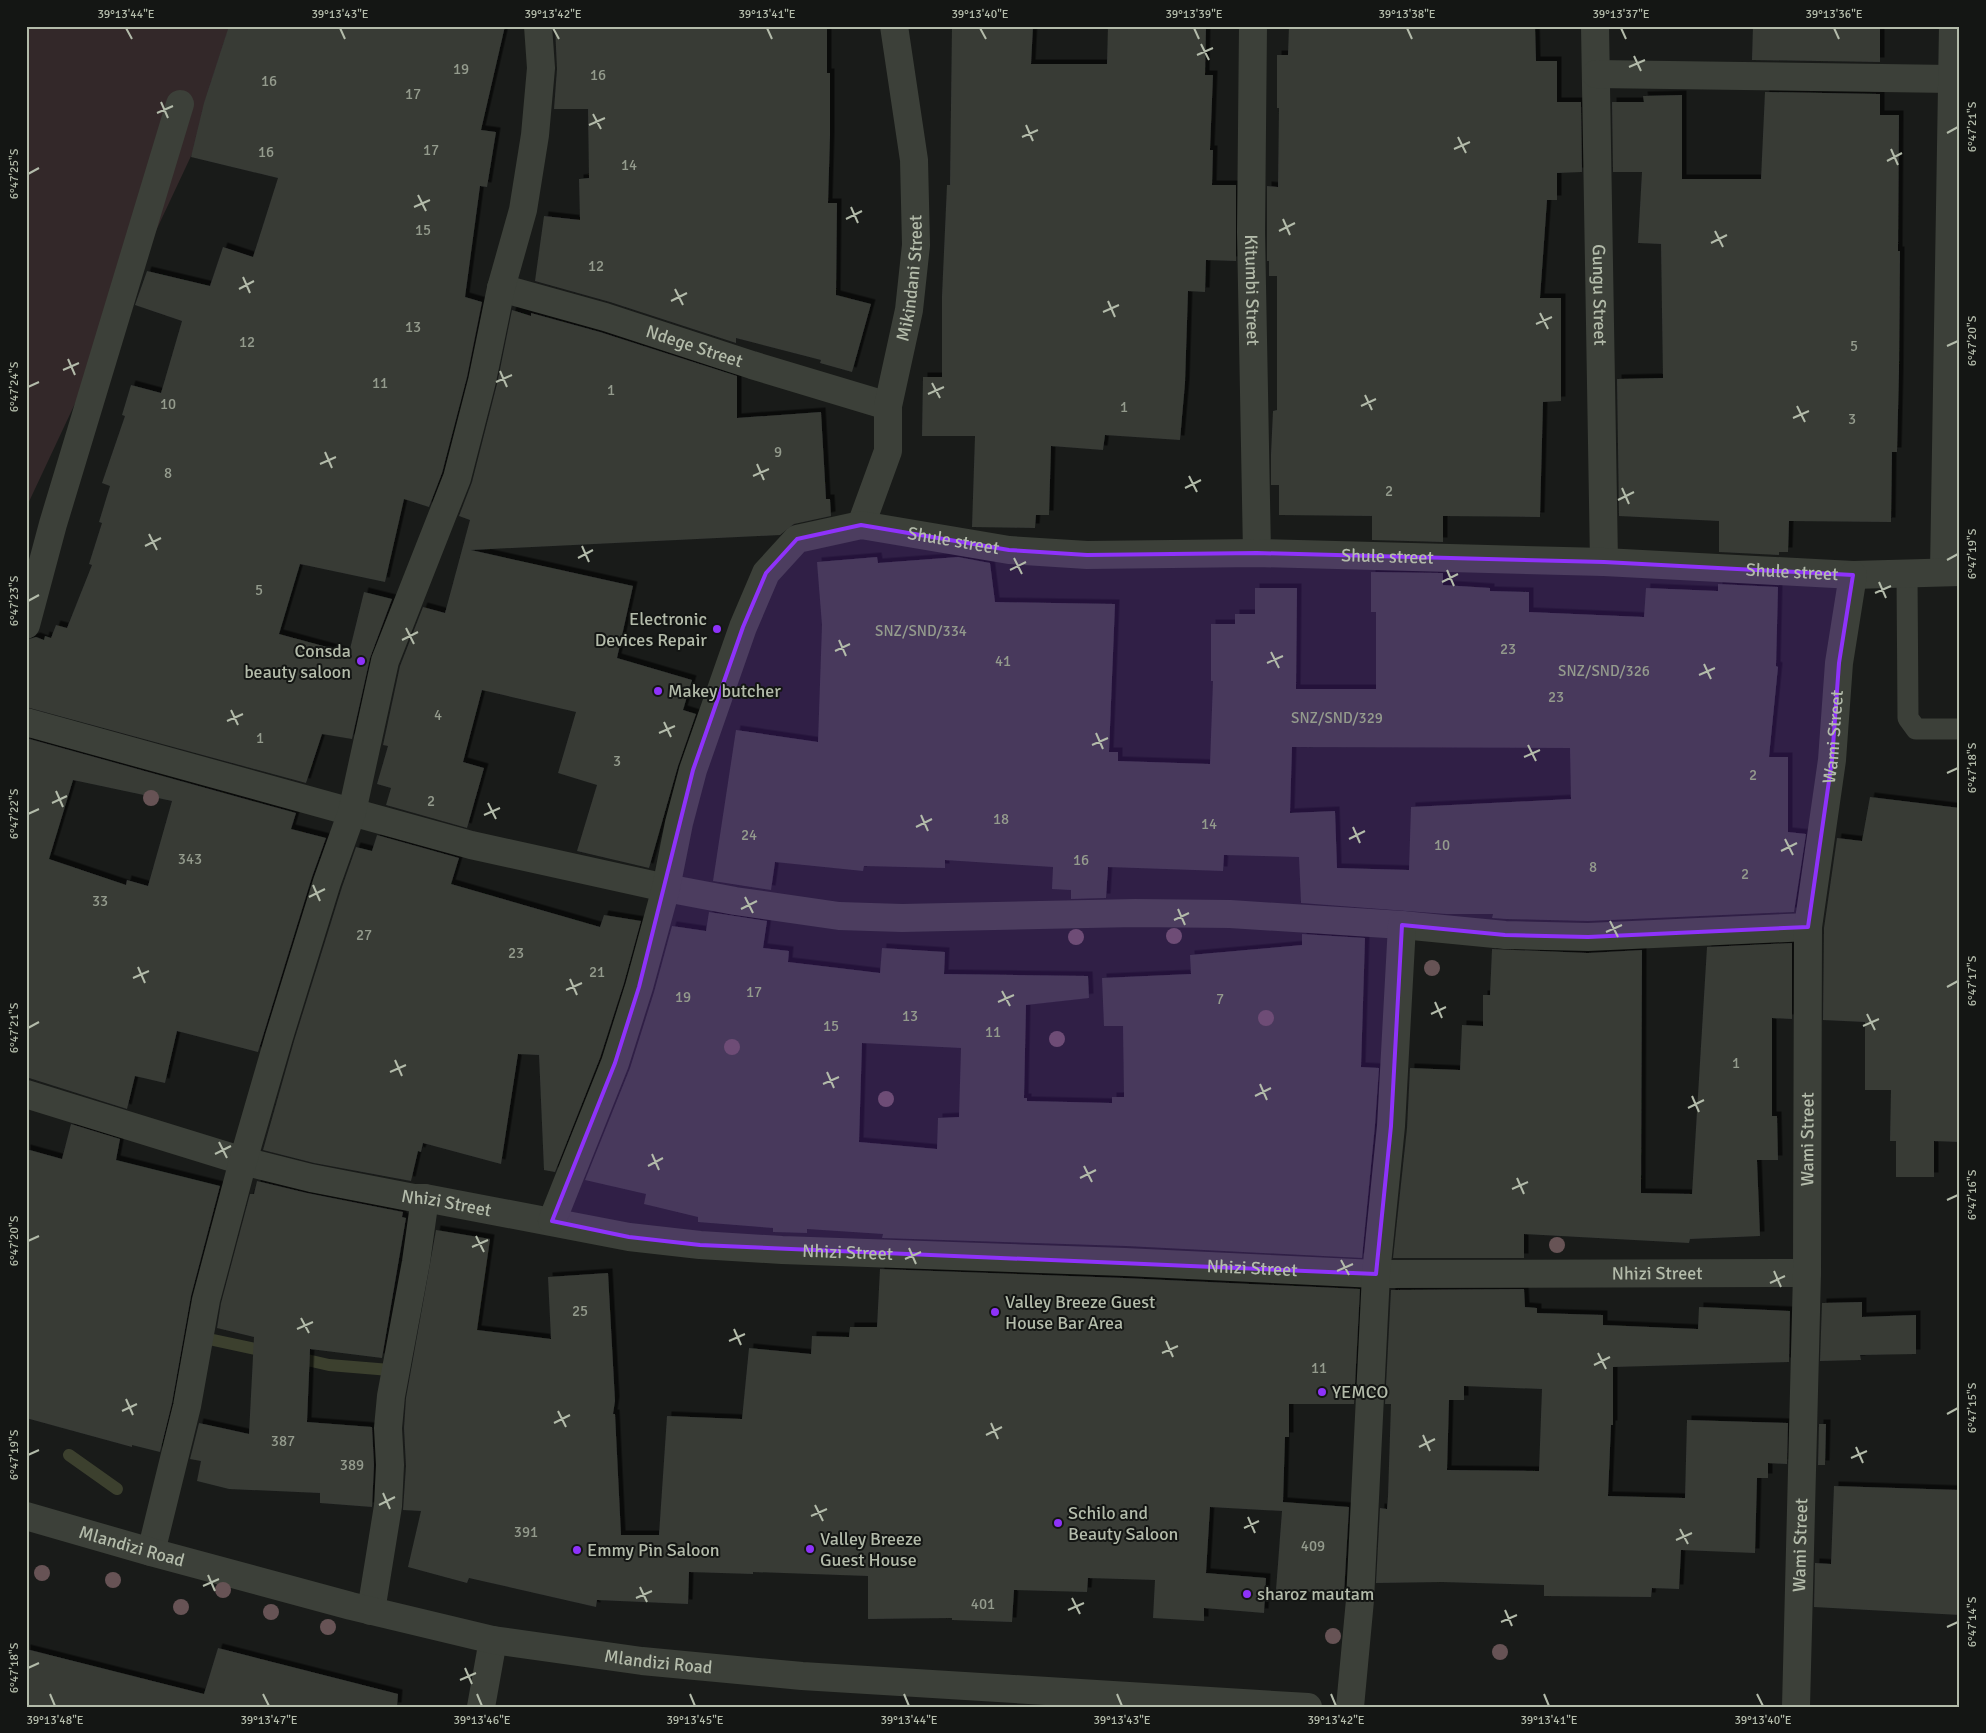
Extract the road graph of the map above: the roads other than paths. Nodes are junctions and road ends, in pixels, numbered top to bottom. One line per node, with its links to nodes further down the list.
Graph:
1 (538, 26): 9 (street)
2 (894, 26): 10 (street, Mikindani Street)
3 (1253, 26): 12 (street, Kitumbi Street)
4 (1595, 26): 6 (street, Gungu Street)
5 (1953, 26): 7 (street)
6 (1596, 74): 7 (street); 13 (street, Gungu Street)
7 (1952, 78): 14 (street)
8 (180, 104): 17 (street)
9 (501, 288): 10 (street, Ndege Street); 20 (street)
10 (888, 406): 11 (street, Mikindani Street)
11 (861, 525): 12 (street, Shule street); 21 (street)
12 (1257, 553): 13 (street, Shule street)
13 (1604, 562): 16 (street, Shule street)
14 (1952, 572): 15 (street, Shule street)
15 (1908, 573): 16 (street, Shule street); 19 (lane)
16 (1853, 575): 23 (street, Wami Street)
17 (26, 625)
18 (26, 722): 20 (street)
19 (1960, 729)
20 (352, 812): 21 (street); 25 (street)
21 (666, 888): 22 (street); 27 (street)
22 (1402, 925): 23 (street); 29 (street)
23 (1808, 927): 28 (street, Wami Street)
24 (26, 1094): 25 (street, Nhizi Street)
25 (243, 1161): 26 (street, Nhizi Street); 31 (street)
26 (425, 1198): 27 (street, Nhizi Street); 32 (street)
27 (552, 1221): 29 (street, Nhizi Street)
28 (1807, 1273): 29 (street, Nhizi Street); 38 (street, Wami Street)
29 (1376, 1274): 37 (street)
30 (26, 1516): 31 (street, Mlandizi Road)
31 (151, 1552): 32 (street, Mlandizi Road)
32 (371, 1610): 33 (street, Mlandizi Road)
33 (493, 1640): 34 (street, Mlandizi Road); 35 (street)
34 (1099, 1701): 36 (street, Mlandizi Road)
35 (481, 1707)
36 (1308, 1707)
37 (1350, 1707)
38 (1796, 1707)

